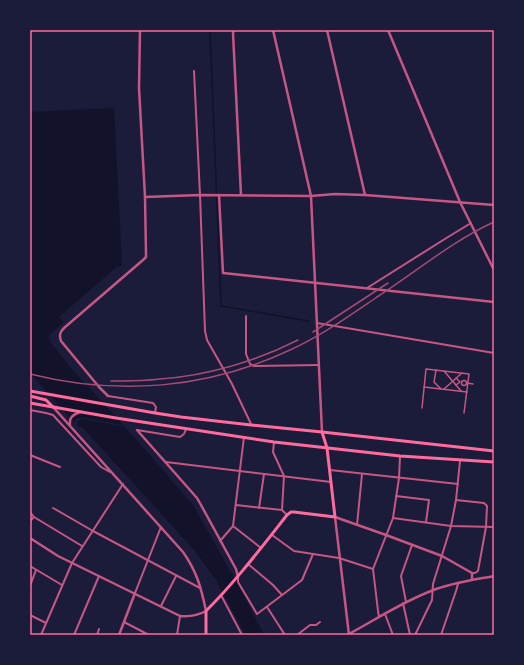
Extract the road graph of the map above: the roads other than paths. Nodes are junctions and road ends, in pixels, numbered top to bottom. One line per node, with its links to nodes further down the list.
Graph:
1 (140, 30): 12 (street)
2 (234, 30): 9 (street)
3 (273, 30): 11 (street)
4 (327, 30): 10 (street)
5 (388, 30): 13 (street)
6 (194, 70): 7 (street)
7 (200, 195): 8 (street); 12 (street); 47 (street)
8 (219, 195): 9 (street); 17 (street)
9 (241, 195): 11 (street)
10 (365, 195): 11 (street); 13 (street)
11 (311, 196): 17 (street)
12 (145, 197): 39 (street)
13 (460, 202): 14 (street); 15 (street)
14 (494, 205)
15 (471, 223): 16 (street); 18 (street)
16 (494, 270)
17 (315, 282): 18 (street); 21 (street)
18 (366, 288): 19 (street)
19 (494, 302)
20 (246, 316): 23 (street)
21 (317, 323): 22 (street); 23 (street)
22 (494, 353)
23 (319, 365): 51 (street)
24 (436, 370): 25 (street); 32 (street); 33 (street)
25 (444, 371): 26 (street); 31 (street)
26 (462, 373): 27 (street); 29 (street)
27 (456, 378): 28 (street); 34 (street)
28 (461, 382): 29 (street); 29 (street); 31 (street)
29 (467, 383): 30 (street); 37 (street)
30 (473, 384)
31 (456, 385): 36 (street)
32 (424, 387): 33 (street); 42 (street)
33 (441, 389): 34 (street)
34 (444, 389): 36 (street)
35 (30, 391): 46 (main road)
36 (462, 392): 37 (street)
37 (467, 392): 45 (street)
38 (30, 396): 41 (main road)
39 (108, 396): 46 (street)
40 (30, 403): 41 (main road)
41 (53, 407): 44 (main road); 48 (street)
42 (422, 408)
43 (30, 410): 64 (street)
44 (81, 412): 48 (street); 49 (main road)
45 (464, 412)
46 (155, 413): 47 (main road)
47 (251, 426): 51 (main road)
48 (70, 427): 64 (street)
49 (186, 429): 50 (street); 52 (main road)
50 (137, 430): 59 (street)
51 (322, 432): 54 (main road); 55 (main road)
52 (244, 437): 53 (main road); 63 (street)
53 (274, 442): 54 (main road); 67 (street)
54 (327, 448): 57 (main road); 62 (main road)
55 (494, 451)
56 (30, 456): 61 (street)
57 (400, 456): 58 (main road); 68 (street)
58 (460, 459): 60 (main road); 71 (street)
59 (165, 462): 63 (street); 95 (street)
60 (494, 462)
61 (60, 467)
62 (330, 470): 66 (street); 69 (main road)
63 (240, 471): 65 (street); 74 (street)
64 (113, 473): 70 (street)
65 (264, 474): 67 (street); 76 (street)
66 (362, 474): 68 (street); 85 (street)
67 (284, 476): 69 (street); 77 (street)
68 (399, 478): 71 (street); 72 (street)
69 (331, 482): 81 (main road)
70 (123, 484): 88 (street); 91 (street)
71 (458, 484): 73 (street)
72 (396, 496): 82 (street); 84 (street)
73 (456, 500): 87 (street); 89 (street)
74 (236, 505): 76 (street); 86 (street)
75 (53, 508): 91 (street)
76 (259, 508): 77 (street)
77 (282, 510): 79 (street)
78 (30, 512): 80 (street)
79 (287, 515): 81 (main road); 92 (main road)
80 (34, 517): 83 (street); 97 (street)
81 (335, 517): 85 (street); 101 (street)
82 (393, 518): 84 (street); 93 (street)
83 (30, 521)
84 (426, 522): 87 (street)
85 (357, 525): 93 (street)
86 (233, 526): 95 (street); 98 (street)
87 (452, 526): 89 (street); 100 (street)
88 (161, 527): 102 (street); 117 (street)
89 (486, 527): 90 (street); 108 (street)
90 (494, 527)
91 (93, 531): 97 (street); 102 (street)
92 (272, 534): 98 (main road); 99 (street)
93 (386, 535): 96 (street); 106 (street)
94 (30, 538): 103 (street)
95 (220, 541): 112 (street)
96 (412, 545): 100 (street); 122 (street)
97 (83, 546): 103 (street)
98 (261, 548): 104 (main road)
99 (313, 554): 101 (street); 121 (street)
100 (442, 556): 108 (street); 118 (street)
101 (339, 558): 106 (street); 145 (street)
102 (148, 560): 110 (street); 119 (street)
103 (72, 563): 109 (street); 115 (street)
104 (248, 564): 112 (main road); 121 (street)
105 (30, 566): 107 (street)
106 (373, 569): 129 (street)
107 (36, 570): 115 (street); 116 (street)
108 (472, 573): 113 (street)
109 (99, 576): 119 (street); 136 (street)
110 (176, 576): 117 (street); 123 (street)
111 (494, 576): 113 (street)
112 (238, 577): 120 (main road); 124 (street)
113 (472, 580): 114 (street)
114 (458, 584): 118 (street); 149 (street)
115 (62, 585): 132 (street)
116 (30, 586)
117 (201, 589): 125 (street)
118 (432, 590): 122 (street); 148 (street)
119 (135, 593): 123 (street); 130 (street)
120 (221, 595): 125 (main road); 142 (street)
121 (282, 595): 124 (street)
122 (404, 603): 126 (street); 147 (street)
123 (161, 606): 128 (street)
124 (267, 607): 143 (street)
125 (206, 611): 128 (street); 141 (main road)
126 (385, 614): 129 (street); 146 (street)
127 (30, 615): 132 (street)
128 (180, 616): 140 (street)
129 (379, 617): 145 (street)
130 (124, 622): 138 (street); 139 (street)
131 (320, 622): 144 (street)
132 (46, 623): 135 (street)
133 (99, 629): 137 (street)
134 (494, 632): 150 (main road)
135 (41, 635)
136 (74, 635)
137 (97, 635)
138 (119, 635)
139 (148, 635)
140 (177, 635)
141 (206, 635)
142 (242, 635)
143 (285, 635)
144 (297, 635)
145 (348, 635)
146 (393, 635)
147 (410, 635)
148 (416, 635)
149 (441, 635)
150 (493, 635)

